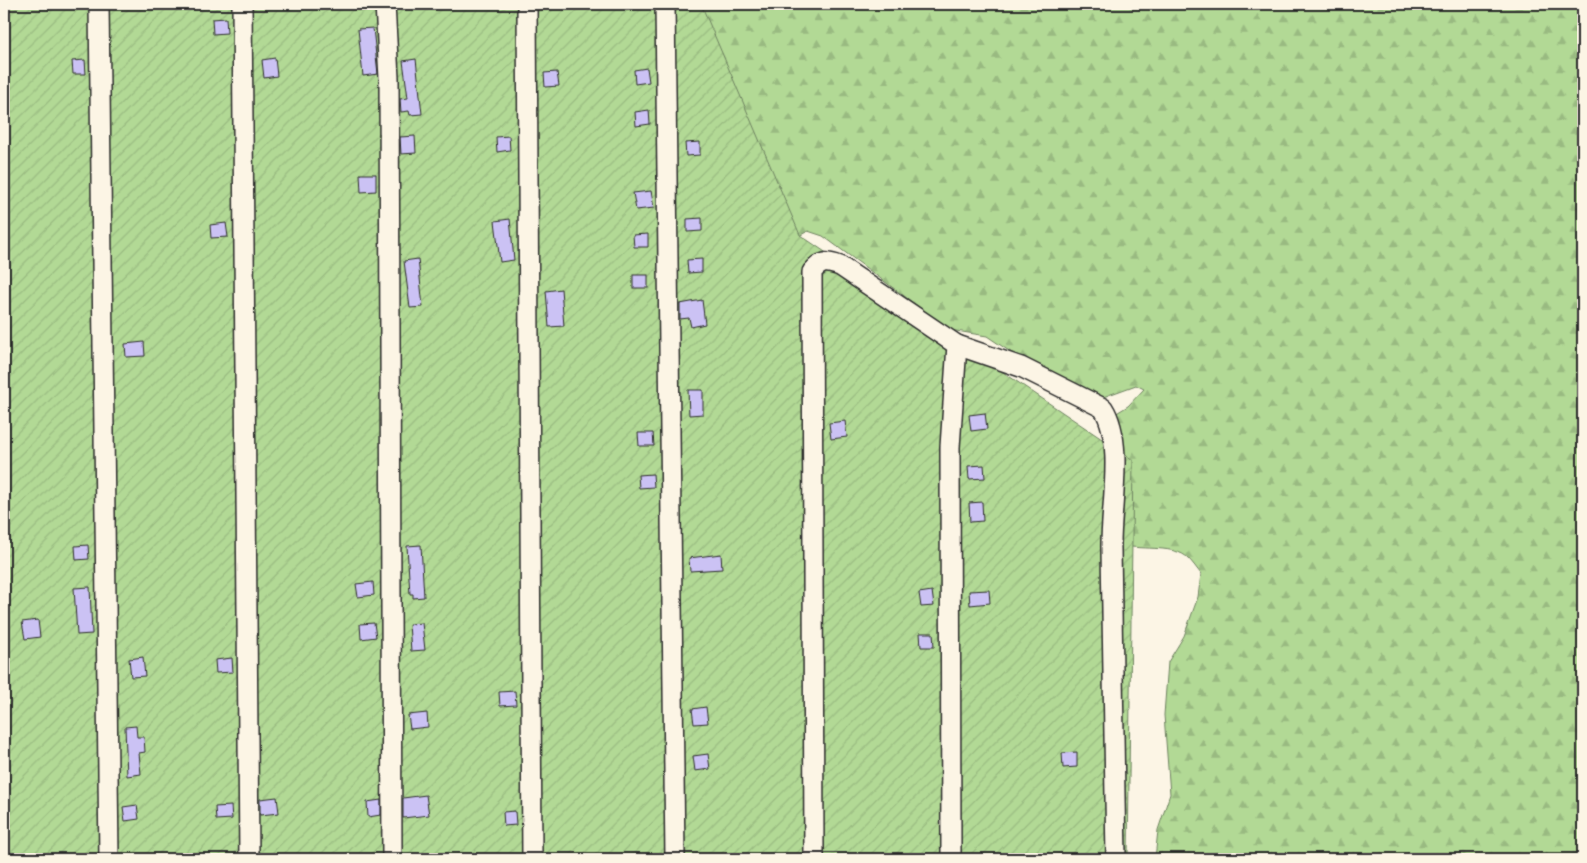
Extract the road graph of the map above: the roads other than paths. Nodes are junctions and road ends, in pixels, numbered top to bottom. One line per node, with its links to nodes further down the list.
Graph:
1 (100, 4): 7 (lane)
2 (242, 4): 8 (lane)
3 (385, 4): 9 (lane)
4 (528, 4): 10 (lane)
5 (665, 4): 11 (lane)
6 (957, 345): 12 (lane); 13 (lane); 14 (lane)
7 (109, 859)
8 (249, 859)
9 (392, 859)
10 (532, 859)
11 (675, 859)
12 (814, 859)
13 (951, 859)
14 (1116, 859)

